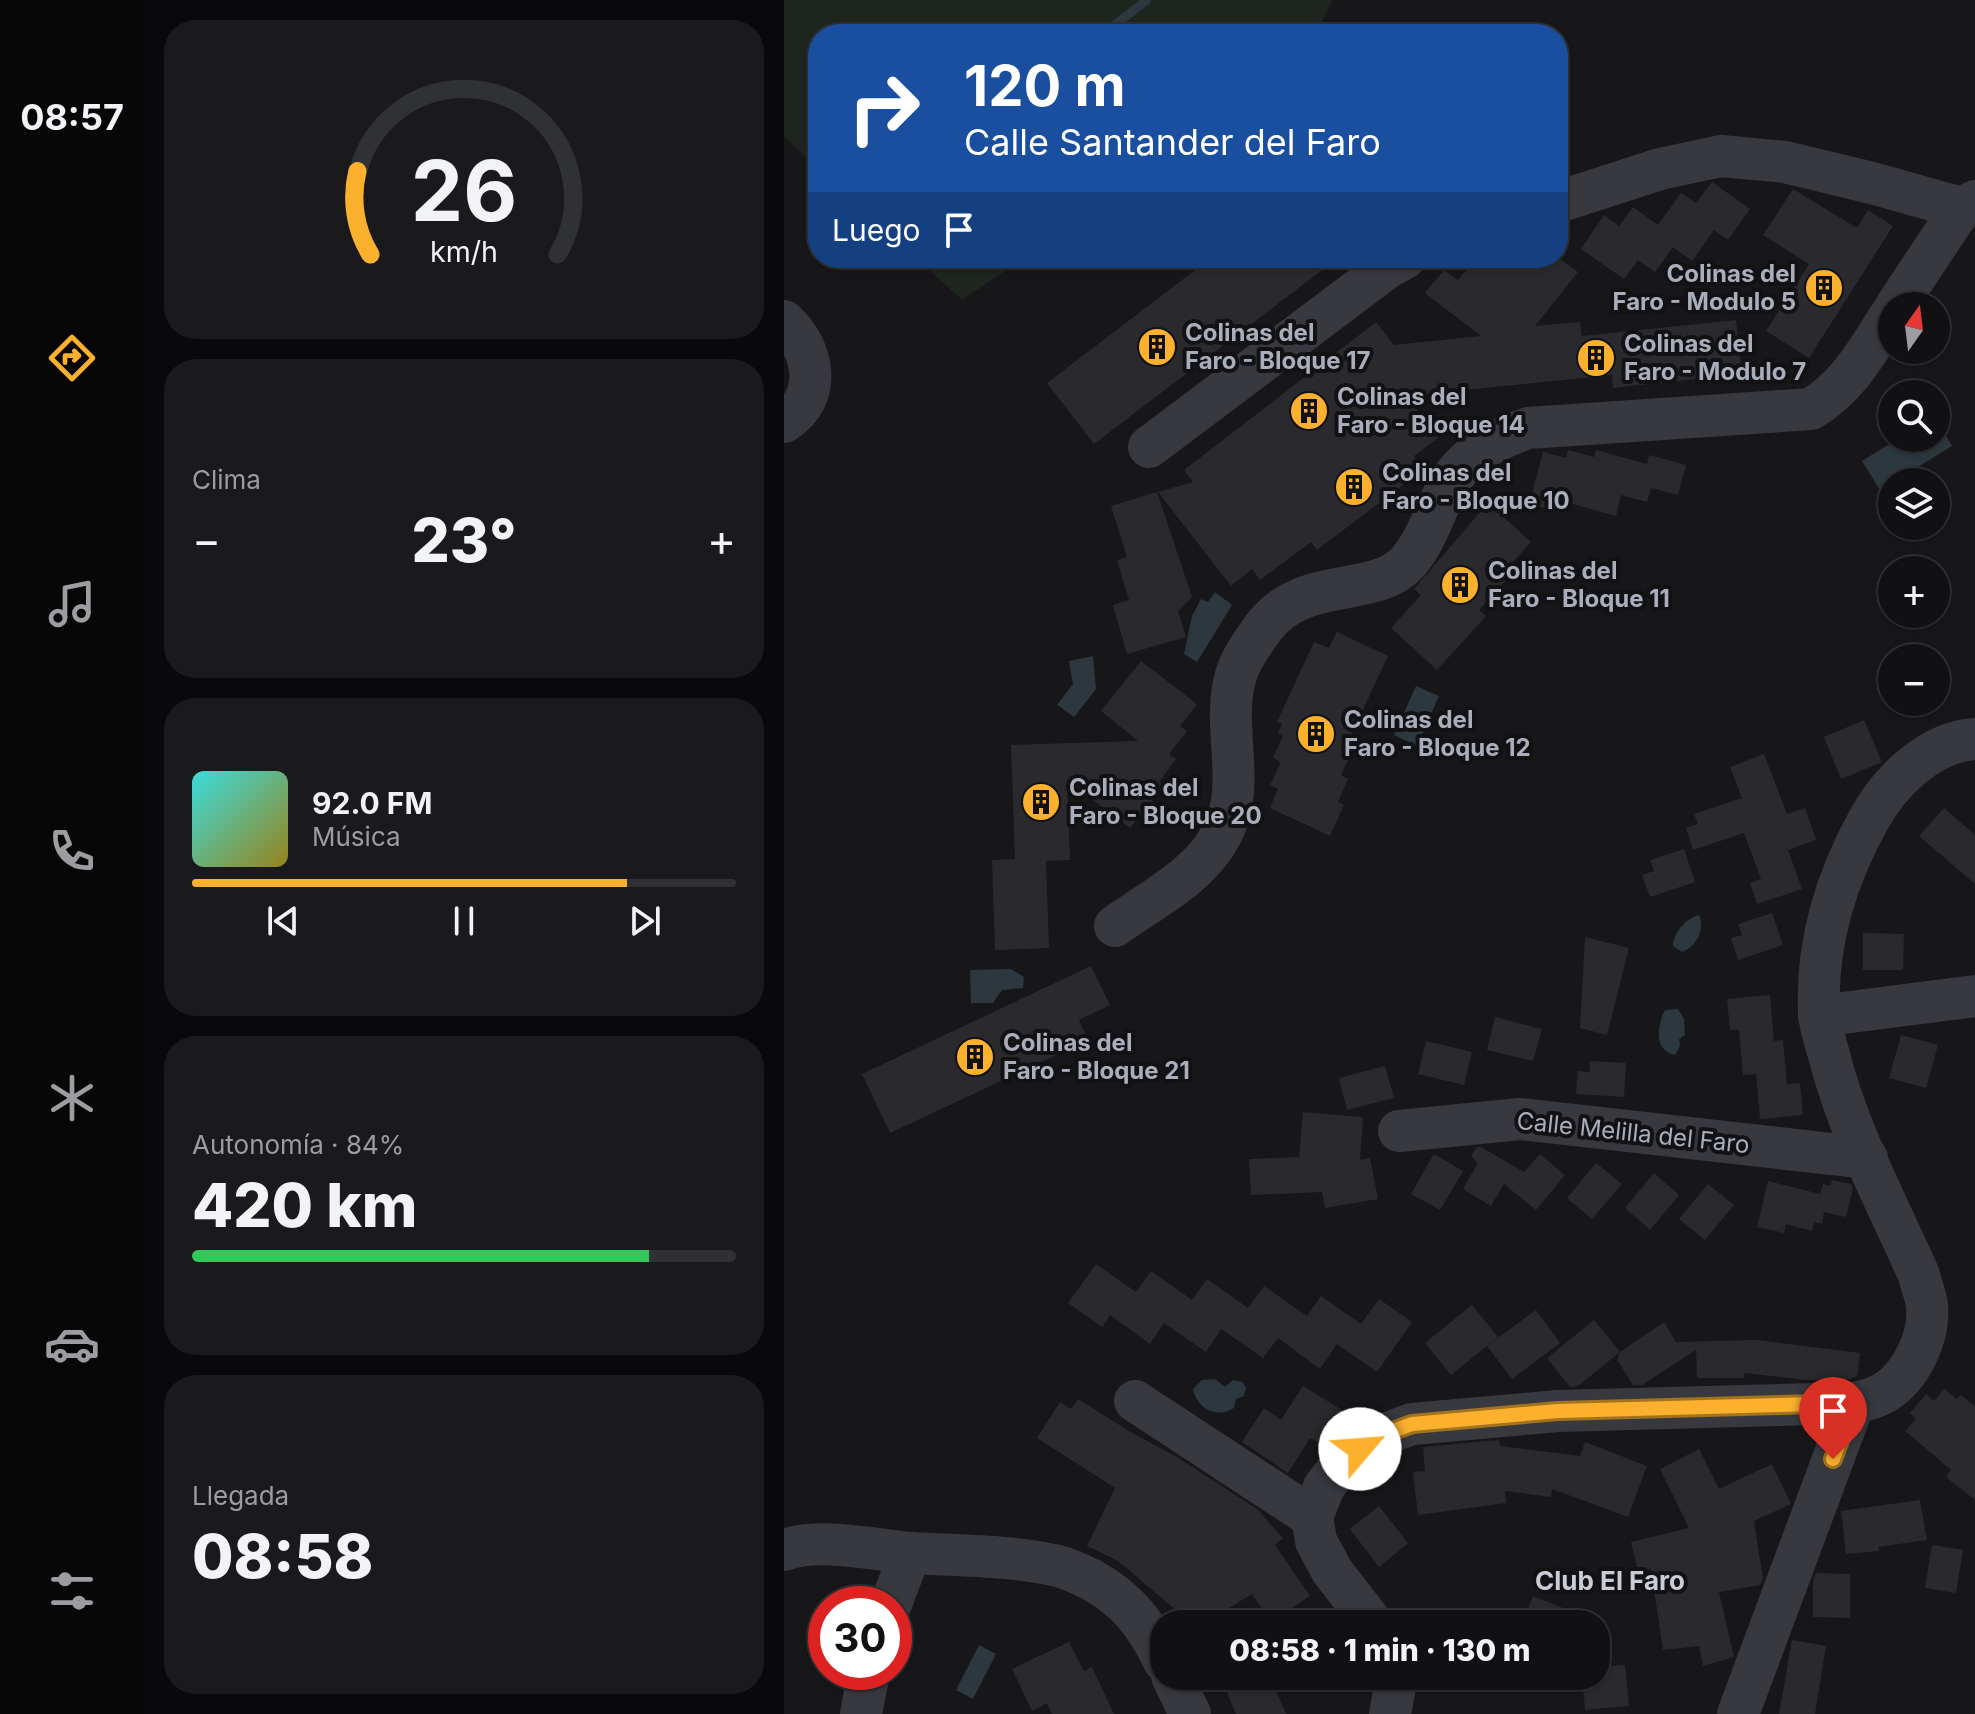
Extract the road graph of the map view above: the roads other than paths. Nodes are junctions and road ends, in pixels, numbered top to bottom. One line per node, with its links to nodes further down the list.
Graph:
1 (1568, 199): 2 (street)
2 (1968, 204): 4 (street)
3 (1387, 268): 8 (street)
4 (1906, 292)
5 (784, 321): 7 (street)
6 (1878, 334): 10 (street)
7 (784, 422)
8 (1149, 447)
9 (1975, 739): 12 (street)
10 (1115, 926)
11 (1975, 996): 12 (street)
12 (1819, 1016): 14 (street)
13 (1399, 1131): 14 (street, Calle Melilla del Faro)
14 (1867, 1158): 16 (street)
15 (1135, 1401): 17 (street)
16 (1854, 1403): 17 (street); 29 (street)
17 (1312, 1517): 21 (street)
18 (784, 1550): 19 (street)
19 (910, 1553): 20 (street); 22 (street)
20 (898, 1586)
21 (1362, 1610)
22 (1150, 1633)
23 (866, 1690): 26 (street)
24 (1179, 1690): 27 (street)
25 (1394, 1690): 28 (street)
26 (861, 1714)
27 (1190, 1714)
28 (1390, 1714)
29 (1738, 1714)

